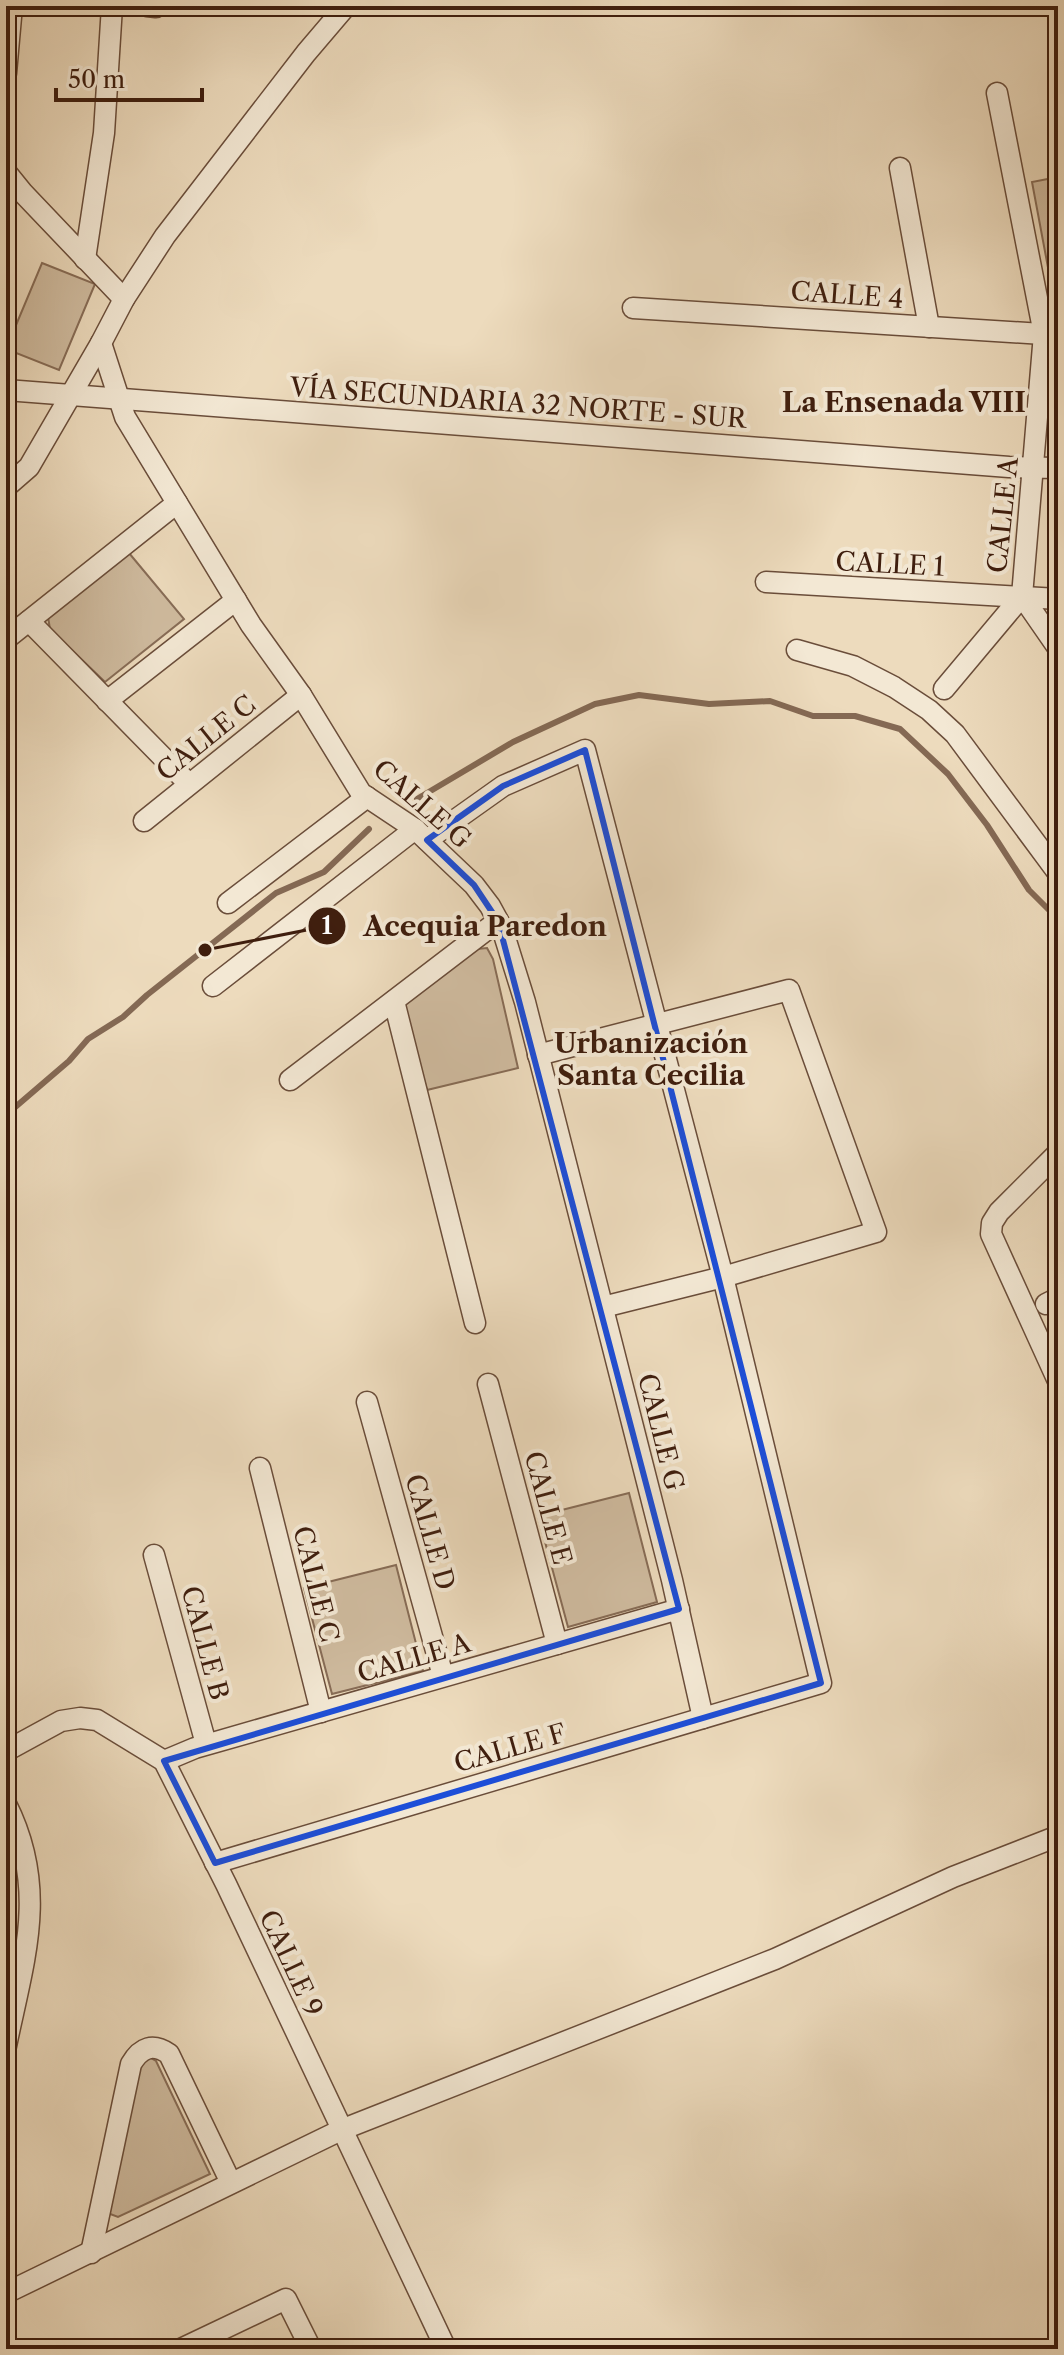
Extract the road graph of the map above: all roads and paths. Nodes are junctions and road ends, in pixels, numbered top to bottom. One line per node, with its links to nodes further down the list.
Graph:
1 (12, 6): 6 (street)
2 (112, 6): 11 (street)
3 (147, 6): 5 (street)
4 (346, 6): 12 (street)
5 (156, 7)
6 (6, 73)
7 (997, 93): 15 (street, CALLE A)
8 (900, 168): 14 (street)
9 (6, 172): 10 (street)
10 (14, 199): 11 (street)
11 (85, 259): 12 (street)
12 (124, 299): 16 (street)
13 (633, 308): 14 (street, CALLE 4)
14 (929, 327): 15 (street, CALLE 4)
15 (1051, 334): 20 (street, CALLE A)
16 (101, 343): 18 (street); 19 (street, CALLE G)
17 (6, 390): 18 (street, VÍA SECUNDARIA 32 NORTE - SUR)
18 (71, 396): 19 (street, VÍA SECUNDARIA 32 NORTE - SUR); 22 (street)
19 (119, 399): 20 (street, VÍA SECUNDARIA 32 NORTE - SUR); 23 (street, CALLE G)
20 (1034, 467): 21 (street, VÍA SECUNDARIA 32 NORTE - SUR); 25 (street, CALLE A)
21 (1058, 468)
22 (6, 487)
23 (177, 503): 27 (street, CALLE G); 28 (street)
24 (766, 582): 25 (street, CALLE 1)
25 (1022, 596): 26 (street, CALLE 1); 30 (street, CALLE A); 32 (street)
26 (1058, 599)
27 (236, 600): 33 (street, CALLE G); 34 (street)
28 (29, 621): 29 (street); 34 (street)
29 (6, 639)
30 (1058, 648)
31 (797, 650): 39 (street)
32 (944, 689)
33 (301, 695): 35 (street, CALLE C); 36 (street, CALLE G)
34 (107, 701): 35 (street)
35 (189, 784): 37 (street, CALLE C)
36 (367, 797): 38 (street, CALLE G); 40 (street)
37 (144, 821)
38 (421, 834): 41 (street, CALLE G); 42 (street); 44 (street)
39 (1058, 873)
40 (228, 903)
41 (498, 921): 43 (street); 45 (street, CALLE G)
42 (213, 986)
43 (394, 1001): 46 (street); 50 (street)
44 (655, 1025): 45 (street); 48 (street); 48 (street)
45 (538, 1055): 49 (street, CALLE G)
46 (290, 1080)
47 (1058, 1153): 51 (street)
48 (723, 1277): 49 (street); 60 (street, CALLE F)
49 (603, 1307): 56 (street, CALLE G)
50 (475, 1323)
51 (1058, 1381)
52 (488, 1384): 57 (street, CALLE E)
53 (367, 1402): 58 (street, CALLE D)
54 (260, 1468): 59 (street, CALLE C)
55 (154, 1555): 61 (street, CALLE B)
56 (679, 1609): 57 (street, CALLE A); 60 (street, CALLE G)
57 (557, 1644): 58 (street, CALLE A)
58 (443, 1676): 59 (street, CALLE A)
59 (321, 1712): 61 (street, CALLE A)
60 (703, 1718): 66 (street, CALLE F)
61 (206, 1744): 63 (street, CALLE A)
62 (6, 1751): 63 (street)
63 (164, 1761): 66 (street, CALLE 9)
64 (6, 1804): 67 (street)
65 (1058, 1836): 68 (street)
66 (215, 1863): 68 (street, CALLE 9)
67 (6, 2046)
68 (341, 2130): 69 (street); 74 (street, CALLE 9)
69 (231, 2183): 70 (street); 70 (street)
70 (91, 2253): 71 (street)
71 (6, 2293)
72 (181, 2349): 73 (street)
73 (311, 2349)
74 (446, 2349)

